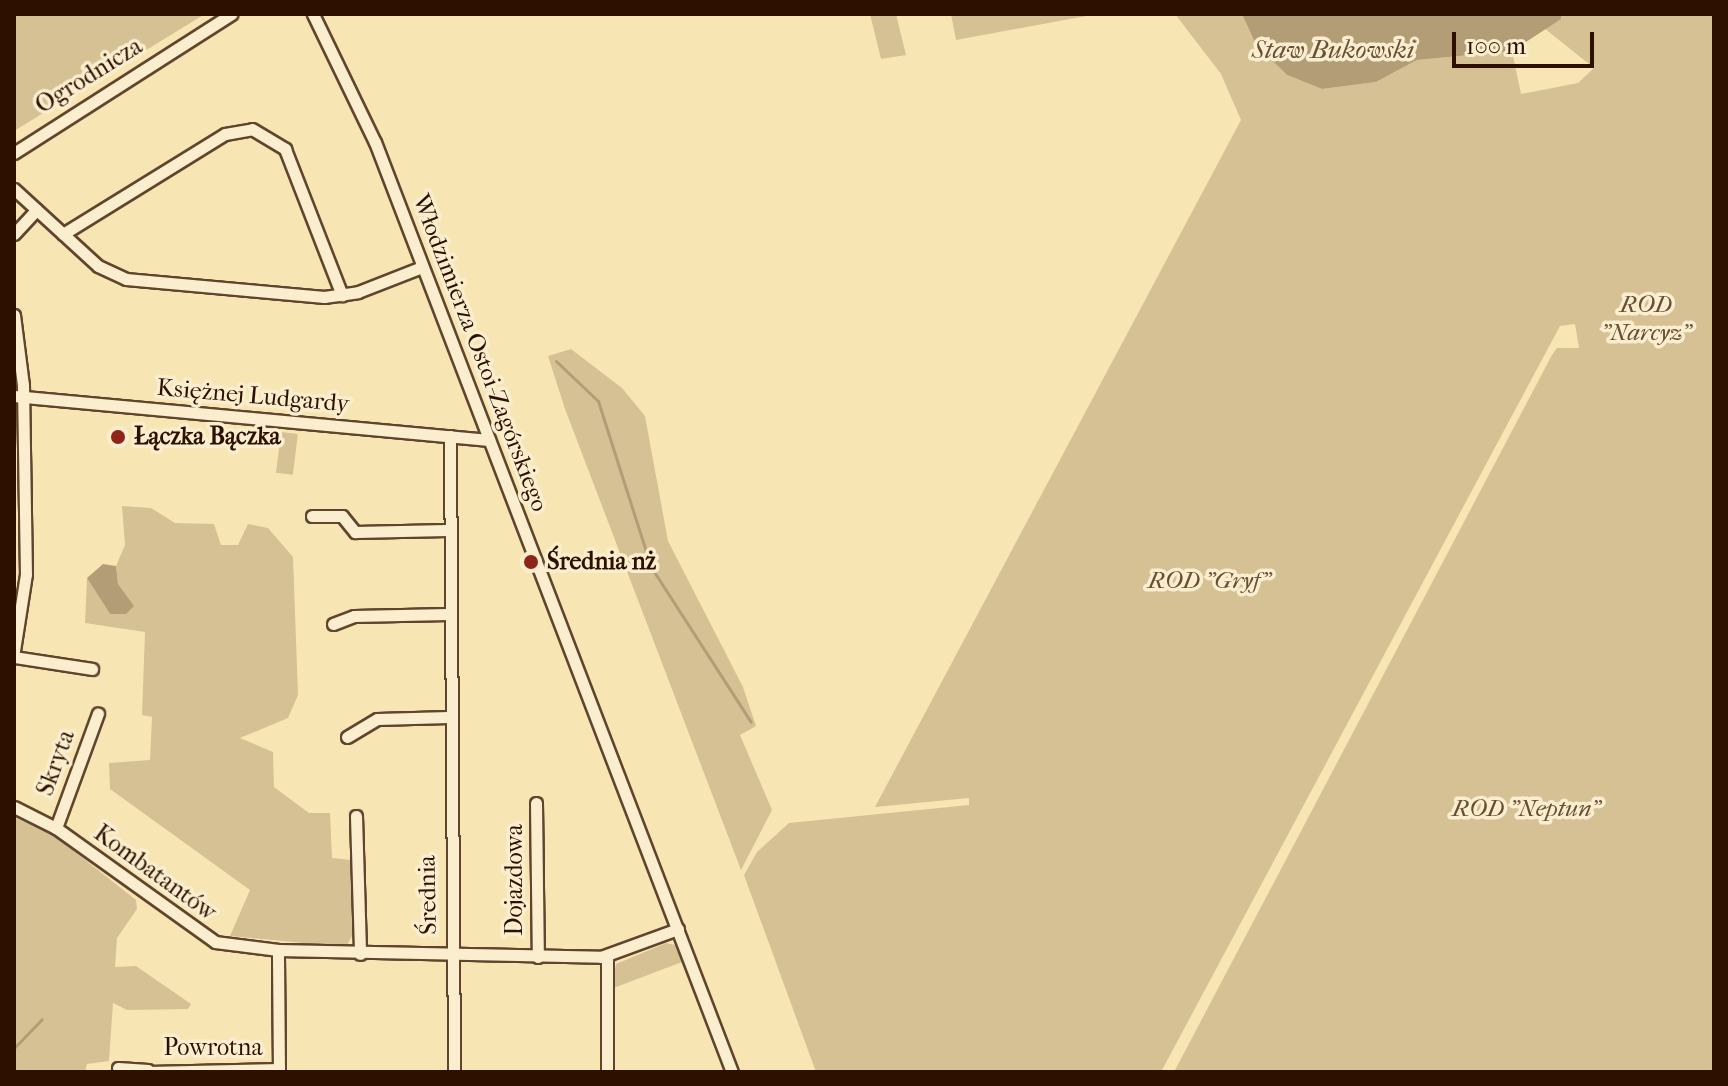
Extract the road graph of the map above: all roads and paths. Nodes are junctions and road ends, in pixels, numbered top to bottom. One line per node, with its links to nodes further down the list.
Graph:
1 (231, 14): 3 (street, Ogrodnicza)
2 (313, 14): 8 (street, Włodzimierza Ostoi-Zagórskiego)
3 (14, 153)
4 (14, 189): 5 (street)
5 (36, 210): 6 (street); 7 (street)
6 (14, 234)
7 (63, 234): 9 (street); 9 (street)
8 (422, 267): 9 (street); 13 (street, Włodzimierza Ostoi-Zagórskiego)
9 (342, 295)
10 (14, 318): 11 (street)
11 (19, 397): 12 (street, Księżnej Ludgardy); 14 (street)
12 (450, 436): 13 (street, Księżnej Ludgardy); 16 (street, Średnia)
13 (489, 440): 30 (street, Włodzimierza Ostoi-Zagórskiego)
14 (20, 507): 18 (street)
15 (312, 516): 16 (street)
16 (447, 530): 17 (street, Średnia)
17 (448, 614): 19 (street); 24 (street, Średnia)
18 (18, 618): 20 (street)
19 (333, 624)
20 (14, 651)
21 (14, 657): 22 (street)
22 (92, 669)
23 (98, 713): 29 (street, Skryta)
24 (449, 717): 25 (street); 33 (street, Średnia)
25 (347, 737)
26 (536, 803): 34 (street, Dojazdowa)
27 (14, 807): 29 (street, Kombatantów)
28 (356, 816): 32 (street)
29 (56, 828): 31 (street, Kombatantów)
30 (678, 929): 35 (street, Dojazdowa); 41 (street, Włodzimierza Ostoi-Zagórskiego)
31 (278, 950): 32 (street, Dojazdowa); 38 (street)
32 (360, 954): 33 (street, Dojazdowa)
33 (452, 957): 34 (street, Dojazdowa); 39 (street, Średnia)
34 (538, 957): 35 (street, Dojazdowa)
35 (607, 957): 40 (street)
36 (118, 1068): 37 (street, Powrotna)
37 (148, 1071): 38 (street, Powrotna)
38 (279, 1071)
39 (454, 1072)
40 (607, 1072)
41 (732, 1072)

